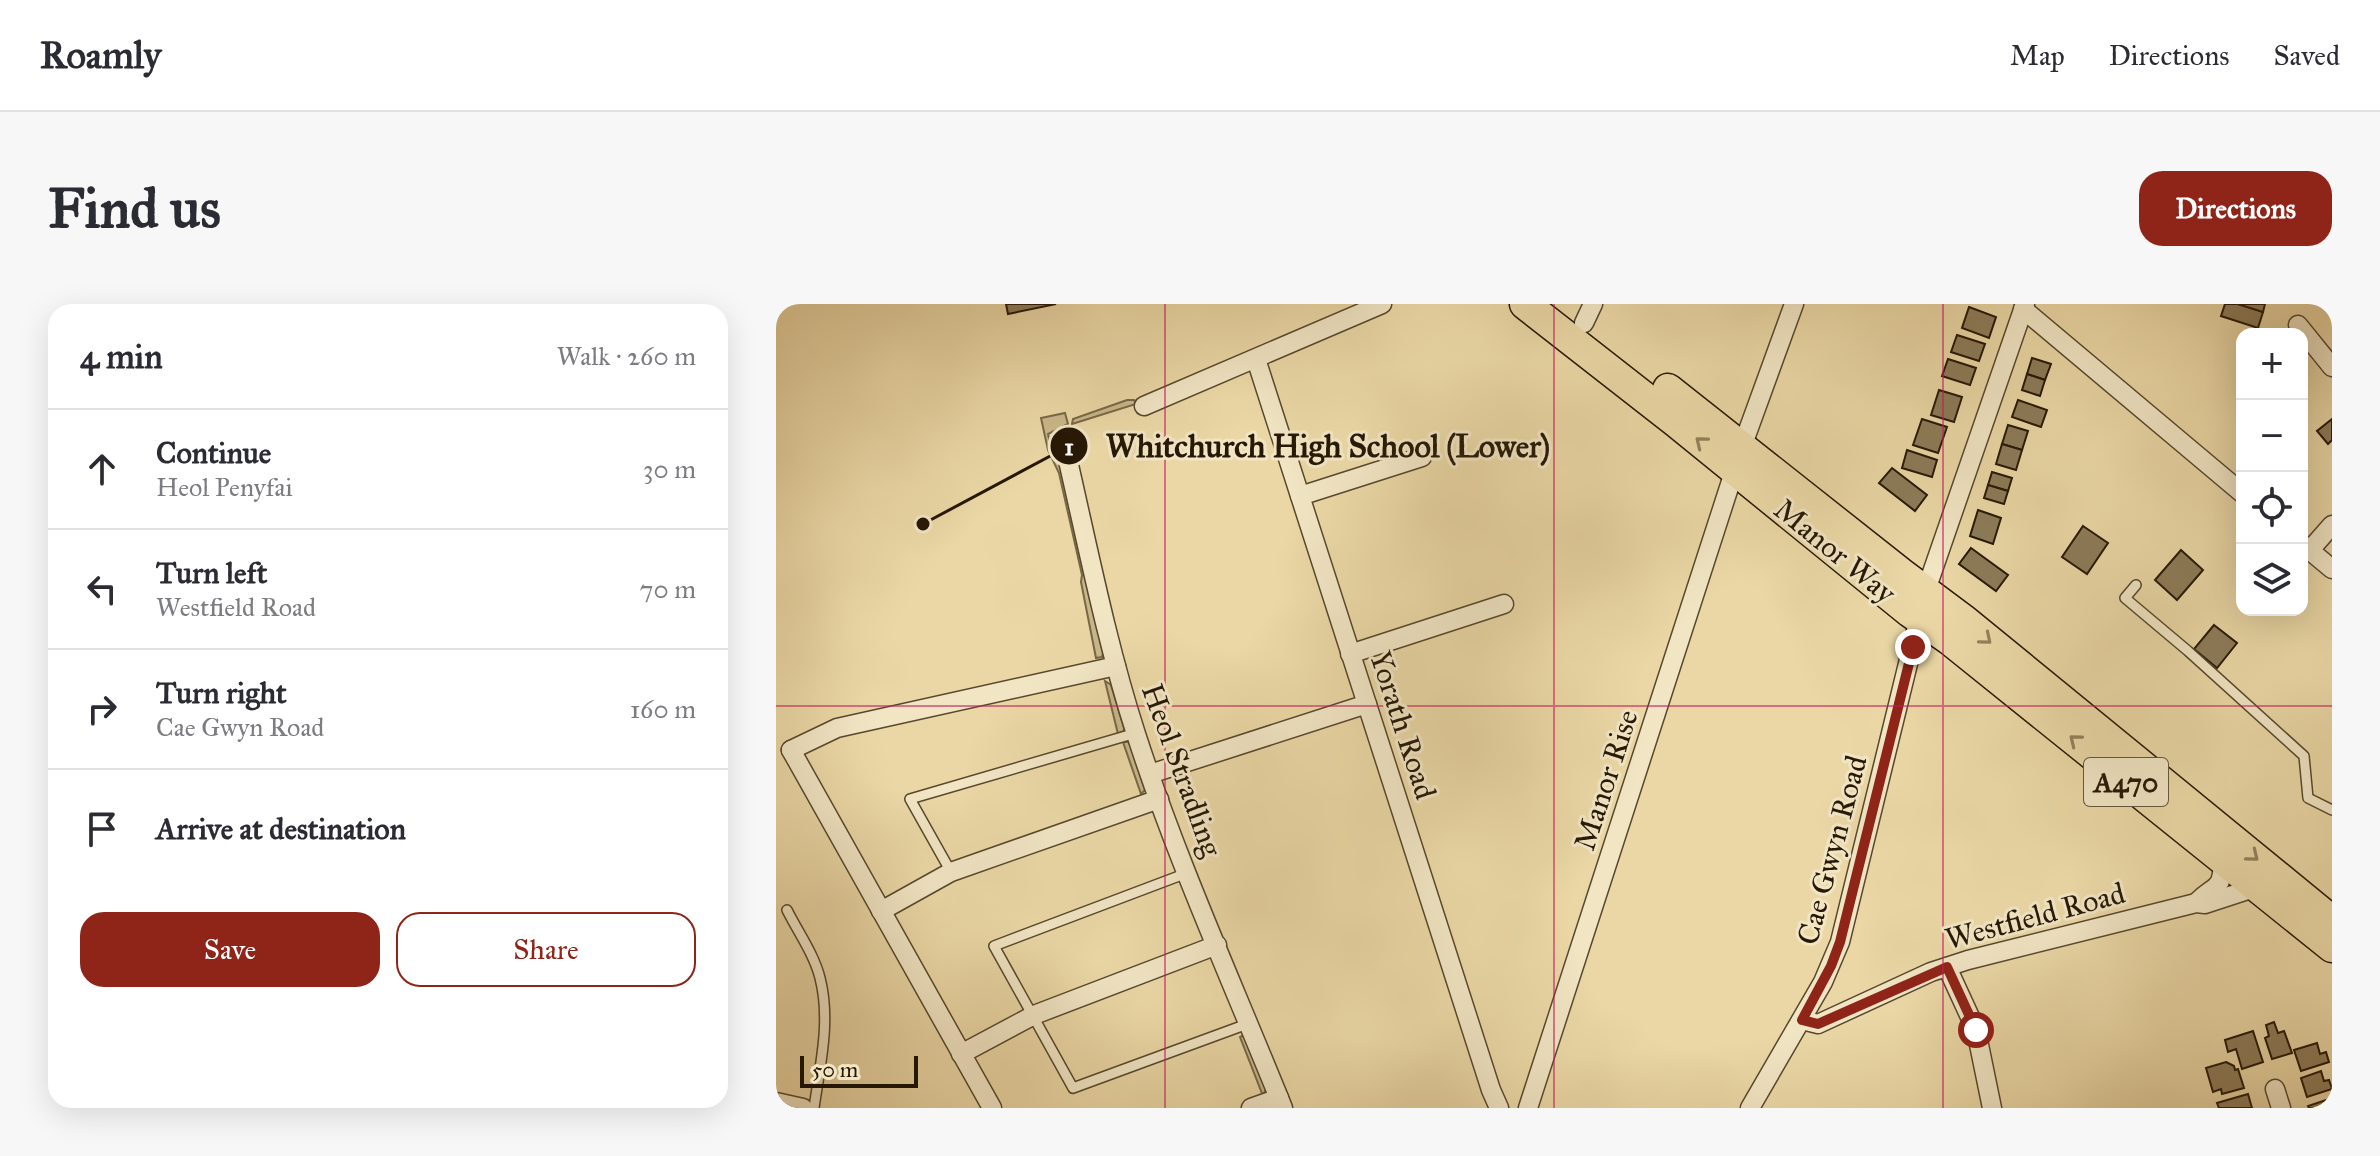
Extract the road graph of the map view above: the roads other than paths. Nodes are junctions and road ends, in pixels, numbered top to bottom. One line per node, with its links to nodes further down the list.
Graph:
1 (1382, 304): 8 (street)
2 (1525, 304): 13 (highway, Manor Way / A470, one-way to 2)
3 (1559, 304): 6 (highway, Manor Way / A470)
4 (1794, 304): 13 (street, Manor Rise)
5 (2024, 307): 14 (street); 22 (street, Cae Gwyn Road)
6 (1588, 313): 13 (highway, Manor Way / A470)
7 (2298, 325): 9 (street)
8 (1256, 359): 10 (street); 15 (street, Yorath Road)
9 (2332, 367)
10 (1144, 406)
11 (1063, 439): 24 (street, Heol Stradling)
12 (1422, 457): 15 (street)
13 (1738, 458): 22 (highway, Manor Way / A470); 54 (street, Manor Rise)
14 (2236, 488)
15 (1300, 496): 23 (street, Yorath Road)
16 (2332, 525): 17 (street)
17 (2308, 545)
18 (2308, 549): 19 (street)
19 (2332, 569)
20 (2136, 585): 30 (lane)
21 (1504, 604): 23 (street)
22 (1922, 604): 31 (highway, Manor Way / A470, one-way to 22); 38 (highway, Manor Way / A470, one-way to 38); 43 (street, Cae Gwyn Road)
23 (1350, 654): 25 (street, Yorath Road)
24 (1116, 666): 26 (street, Heol Stradling); 27 (street)
25 (1367, 704): 28 (street); 53 (street, Yorath Road)
26 (1136, 733): 28 (street, Heol Stradling); 32 (lane)
27 (783, 748): 37 (street)
28 (1150, 774): 29 (street, Heol Stradling)
29 (1159, 799): 32 (street); 33 (street, Heol Stradling)
30 (2332, 810)
31 (2223, 860): 34 (highway, Manor Way / A470); 35 (street)
32 (951, 872): 37 (street)
33 (1188, 873): 39 (street, Heol Stradling); 42 (lane)
34 (2257, 887): 35 (street, Westfield Road); 40 (highway, Manor Way / A470)
35 (2196, 903): 41 (street, Westfield Road)
36 (787, 910): 50 (lane)
37 (881, 911): 45 (street)
38 (2332, 921)
39 (1217, 945): 42 (street); 44 (street, Heol Stradling)
40 (2332, 947)
41 (1947, 967): 43 (street, Westfield Road); 56 (street)
42 (1034, 1015): 44 (lane); 45 (street)
43 (1802, 1020): 55 (street, Cae Gwyn Road)
44 (1250, 1023): 48 (street, Heol Stradling)
45 (961, 1054): 51 (street)
46 (2275, 1089): 57 (street)
47 (776, 1102): 49 (street)
48 (1281, 1103): 52 (street)
49 (803, 1108)
50 (814, 1108)
51 (992, 1108)
52 (1251, 1108)
53 (1499, 1108)
54 (1528, 1108)
55 (1750, 1108)
56 (1992, 1108)
57 (2281, 1108)

